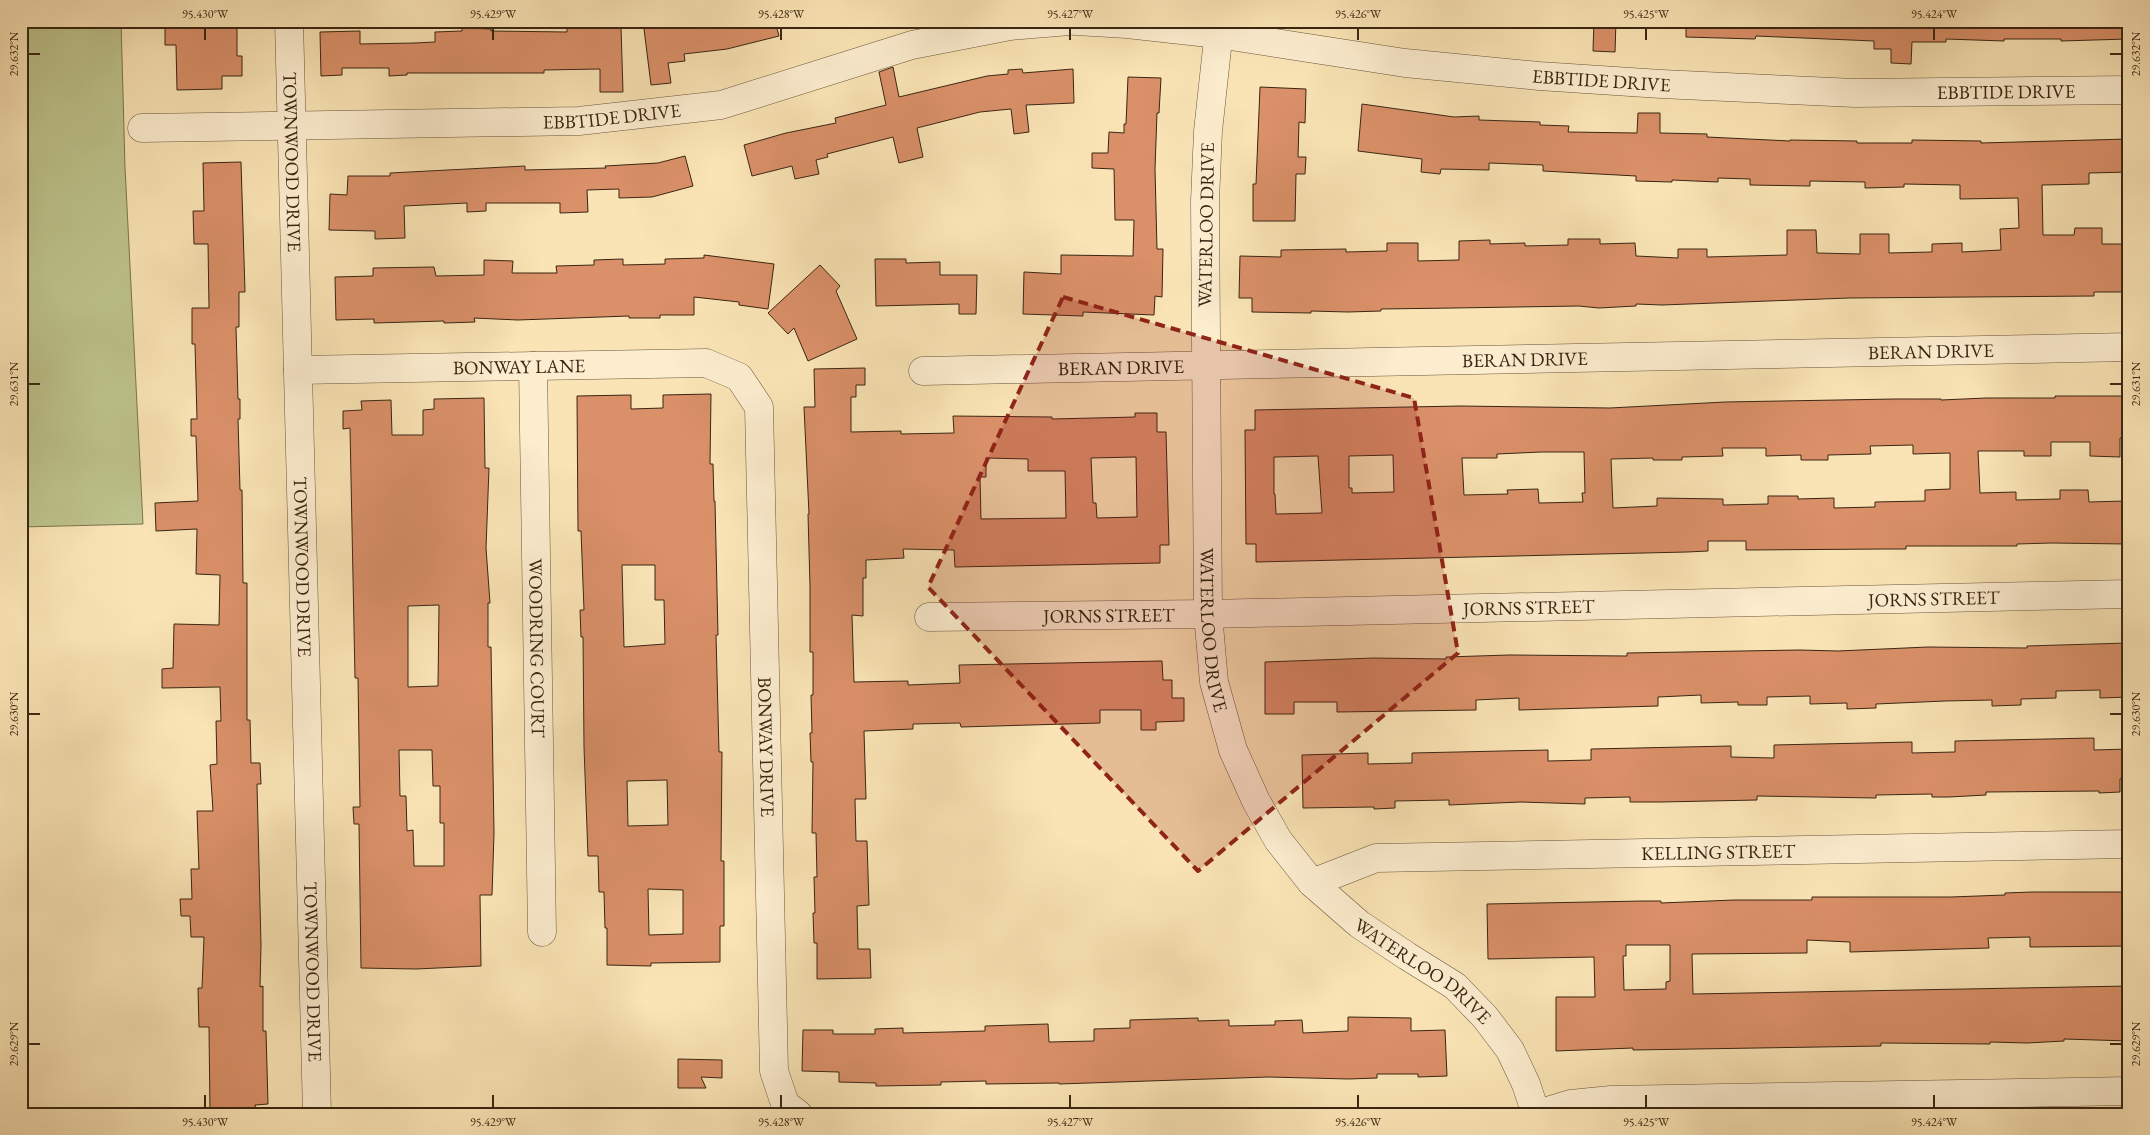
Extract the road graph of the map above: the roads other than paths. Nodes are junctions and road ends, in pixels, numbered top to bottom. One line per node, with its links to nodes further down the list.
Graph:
1 (289, 21): 6 (street, TOWNWOOD DRIVE)
2 (1069, 21): 6 (street, EBBTIDE DRIVE)
3 (1076, 21): 4 (street, EBBTIDE DRIVE)
4 (1219, 28): 5 (street, EBBTIDE DRIVE); 10 (street, WATERLOO DRIVE)
5 (2129, 90)
6 (291, 127): 7 (street, EBBTIDE DRIVE); 11 (street, TOWNWOOD DRIVE)
7 (142, 128)
8 (2129, 347): 10 (street, BERAN DRIVE)
9 (533, 366): 11 (street, BONWAY LANE); 13 (street, BONWAY LANE); 19 (street, WOODRING COURT)
10 (1205, 366): 12 (street, BERAN DRIVE); 15 (street, WATERLOO DRIVE)
11 (298, 370): 21 (street, TOWNWOOD DRIVE)
12 (922, 371)
13 (739, 377): 22 (street, BONWAY DRIVE)
14 (2129, 594): 15 (street, JORNS STREET)
15 (1208, 614): 16 (street, JORNS STREET); 18 (street, WATERLOO DRIVE)
16 (930, 617)
17 (2129, 844): 18 (street, KELLING STREET)
18 (1312, 883): 23 (street, WATERLOO DRIVE)
19 (542, 932)
20 (2129, 1091): 23 (street)
21 (317, 1114)
22 (798, 1114)
23 (1537, 1114)

